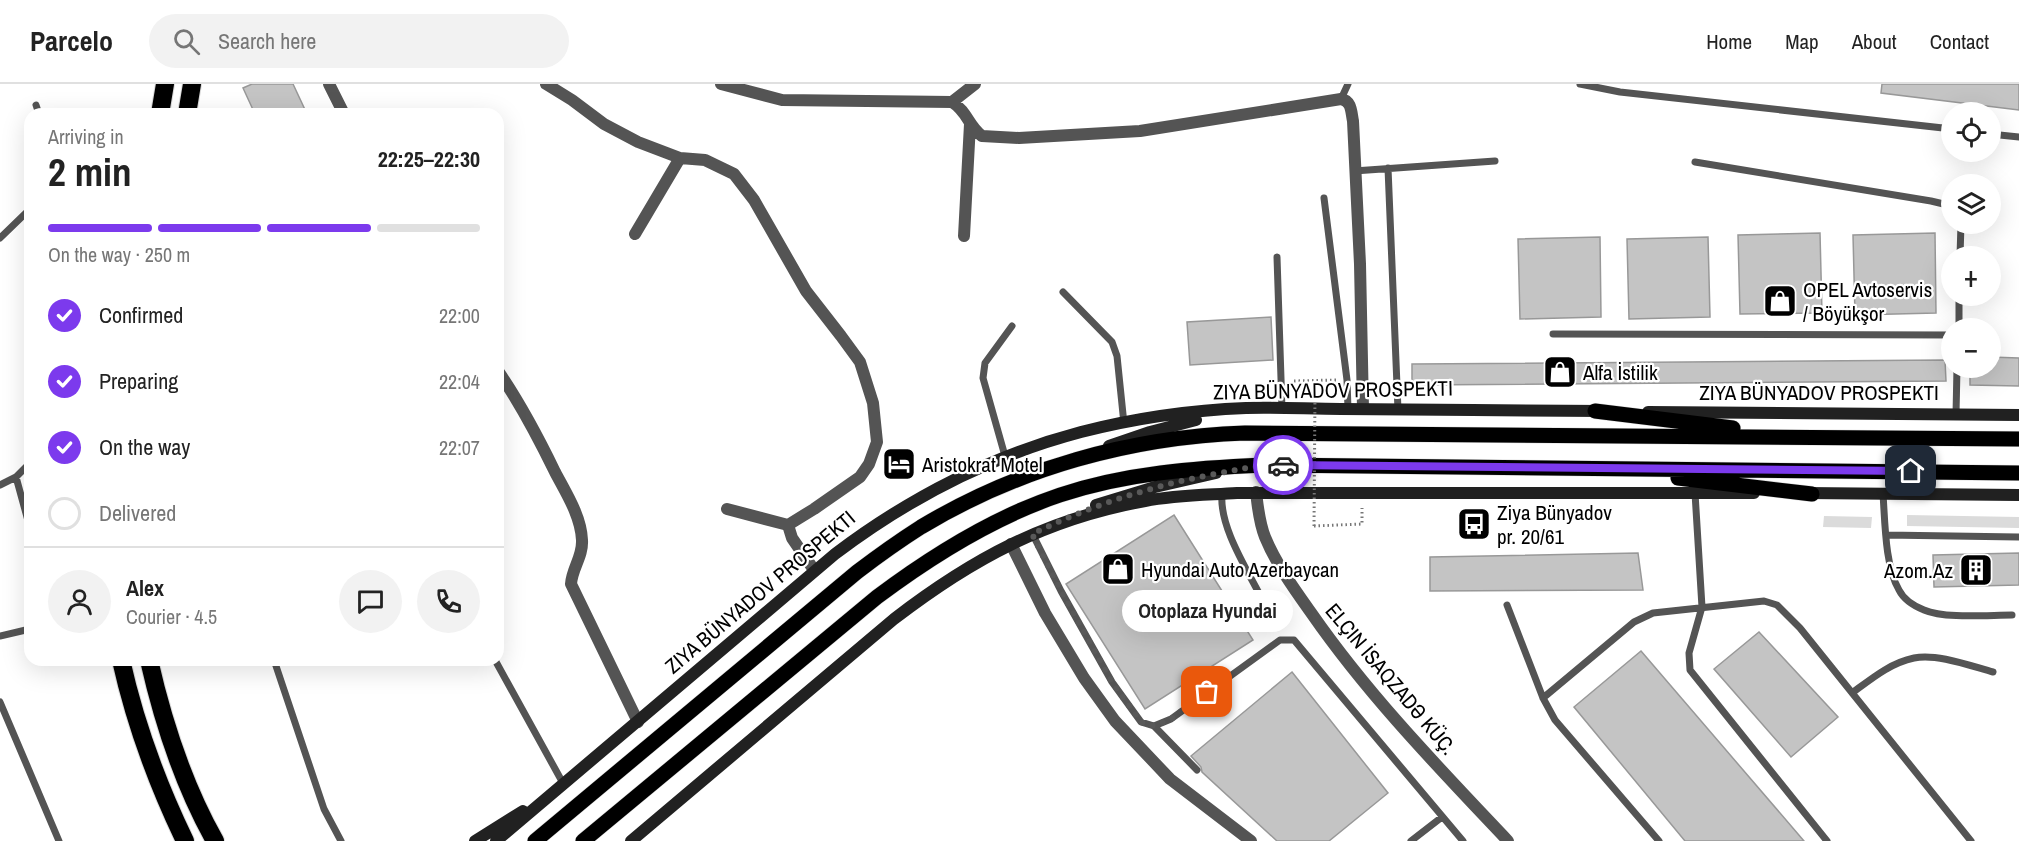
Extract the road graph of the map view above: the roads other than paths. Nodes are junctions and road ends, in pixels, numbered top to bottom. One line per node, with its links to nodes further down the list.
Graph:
1 (165, 84): 13 (highway)
2 (192, 84): 14 (highway)
3 (329, 84): 15 (street)
4 (546, 84): 20 (street)
5 (721, 84): 10 (street)
6 (975, 84): 10 (street)
7 (1348, 84): 9 (lane)
8 (1580, 84): 17 (lane)
9 (1341, 99): 16 (street); 24 (street)
10 (952, 102): 16 (street)
11 (36, 105): 12 (lane)
12 (37, 108)
13 (160, 108)
14 (188, 108)
15 (341, 108)
16 (970, 124): 29 (street)
17 (1941, 128)
18 (2001, 135): 19 (lane)
19 (2019, 137)
20 (680, 158): 28 (street); 65 (street)
21 (1495, 161): 23 (lane)
22 (1695, 162): 26 (lane)
23 (1388, 168): 24 (lane); 42 (lane)
24 (1354, 171): 41 (street)
25 (1324, 198): 40 (lane)
26 (1941, 203)
27 (24, 215): 30 (lane)
28 (635, 234)
29 (964, 236)
30 (0, 238)
31 (1277, 257): 39 (lane)
32 (1063, 292): 46 (lane)
33 (1012, 326): 49 (lane)
34 (1553, 334): 35 (lane)
35 (1941, 335)
36 (1957, 378): 44 (lane)
37 (504, 381): 85 (street)
38 (1247, 408): 39 (main road, ZIYA BÜNYADOV PROSPEKTI); 46 (main road, ZIYA BÜNYADOV PROSPEKTI); 50 (main road)
39 (1282, 409): 40 (main road, ZIYA BÜNYADOV PROSPEKTI)
40 (1348, 409): 41 (main road, ZIYA BÜNYADOV PROSPEKTI)
41 (1363, 409): 42 (main road, ZIYA BÜNYADOV PROSPEKTI)
42 (1398, 410): 43 (main road, ZIYA BÜNYADOV PROSPEKTI)
43 (1595, 411): 44 (main road, ZIYA BÜNYADOV PROSPEKTI); 47 (main road)
44 (1956, 414): 45 (main road, ZIYA BÜNYADOV PROSPEKTI)
45 (2019, 415)
46 (1124, 424): 49 (main road, ZIYA BÜNYADOV PROSPEKTI)
47 (1807, 437): 48 (main road, ZIYA BÜNYADOV PROSPEKTI); 50 (main road, ZIYA BÜNYADOV PROSPEKTI)
48 (2019, 439)
49 (1005, 456): 70 (main road, ZIYA BÜNYADOV PROSPEKTI)
50 (1083, 457): 96 (main road, ZIYA BÜNYADOV PROSPEKTI)
51 (1264, 465): 52 (main road); 66 (main road); 97 (main road)
52 (1597, 468): 54 (main road); 60 (main road)
53 (24, 469): 55 (lane)
54 (2019, 472)
55 (16, 477): 56 (lane); 63 (lane)
56 (0, 485)
57 (1256, 492): 58 (main road); 59 (main road); 102 (street, ELÇIN İSAQZADƏ KÜÇ.)
58 (1695, 493): 60 (main road); 73 (lane)
59 (1222, 494): 66 (main road); 71 (lane)
60 (1812, 494): 61 (main road)
61 (1883, 494): 62 (main road); 67 (lane)
62 (2019, 495)
63 (24, 506)
64 (727, 509): 65 (street)
65 (788, 525): 70 (street)
66 (1032, 534): 69 (main road); 86 (lane)
67 (1886, 535): 68 (lane); 74 (lane)
68 (2018, 537)
69 (1011, 544): 98 (main road); 99 (street)
70 (813, 570): 85 (main road, ZIYA BÜNYADOV PROSPEKTI)
71 (1264, 603)
72 (1507, 605): 83 (lane)
73 (1702, 607): 82 (lane); 83 (lane); 104 (lane)
74 (2012, 615)
75 (24, 630): 76 (lane)
76 (0, 636)
77 (123, 666): 91 (highway)
78 (151, 666): 92 (highway)
79 (276, 666): 93 (lane)
80 (498, 666): 88 (lane)
81 (1993, 672): 82 (lane)
82 (1852, 693): 105 (lane)
83 (1543, 698): 103 (lane)
84 (0, 702): 90 (lane)
85 (638, 722): 88 (main road, ZIYA BÜNYADOV PROSPEKTI)
86 (1154, 726): 87 (lane); 89 (lane)
87 (1197, 770)
88 (564, 785): 94 (main road); 95 (main road, ZIYA BÜNYADOV PROSPEKTI)
89 (1442, 817): 100 (lane); 101 (lane)
90 (59, 841)
91 (185, 841)
92 (215, 841)
93 (341, 841)
94 (475, 841)
95 (496, 841)
96 (535, 841)
97 (583, 841)
98 (630, 841)
99 (1251, 841)
100 (1411, 841)
101 (1463, 841)
102 (1508, 841)
103 (1659, 841)
104 (1827, 841)
105 (1971, 841)

